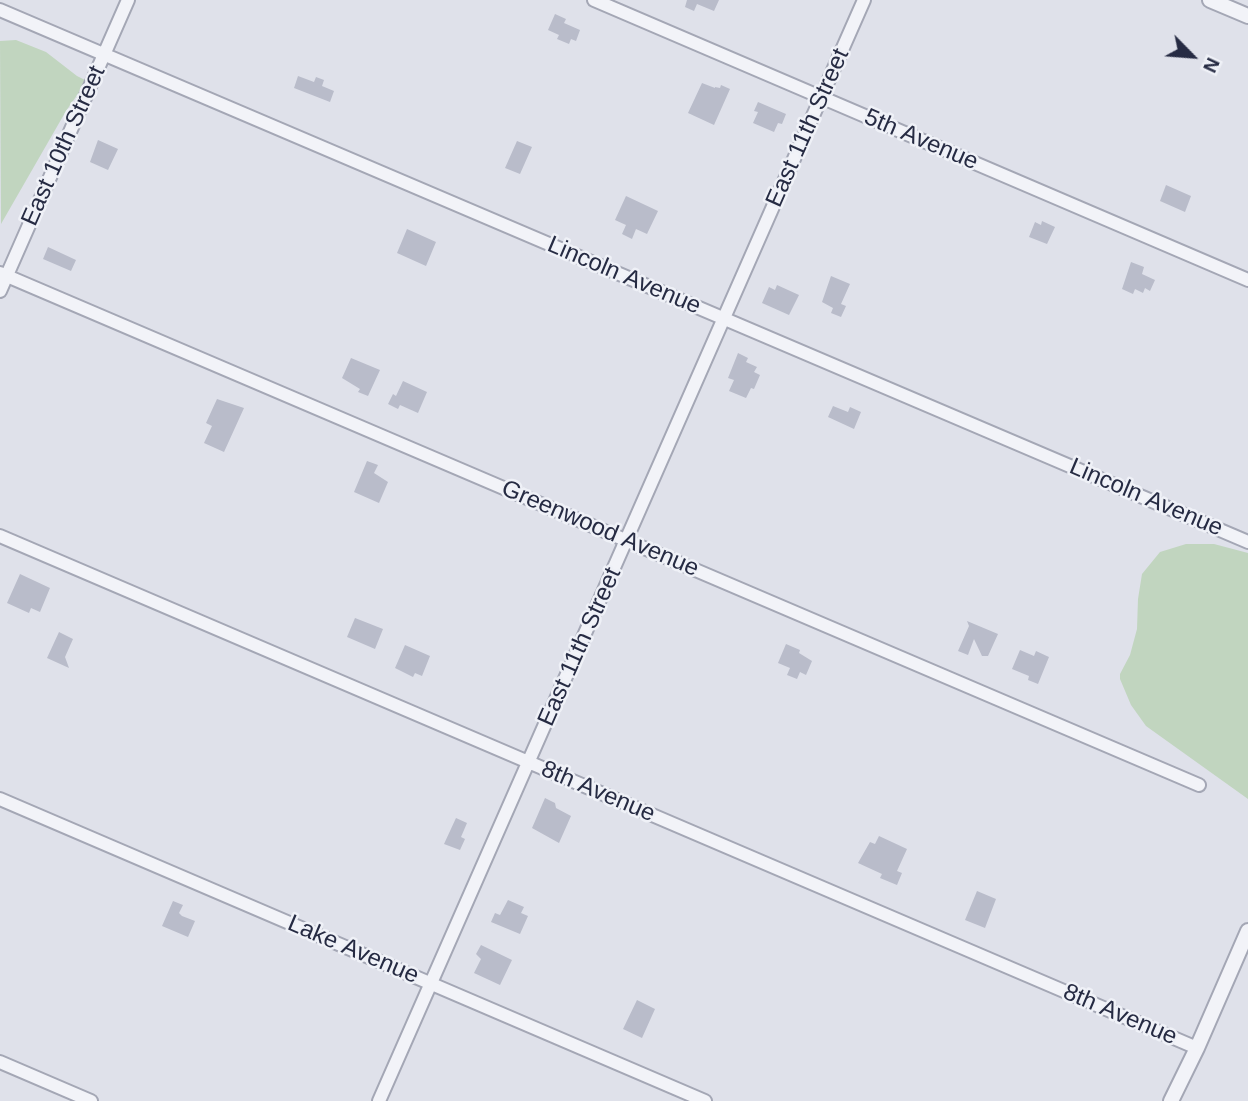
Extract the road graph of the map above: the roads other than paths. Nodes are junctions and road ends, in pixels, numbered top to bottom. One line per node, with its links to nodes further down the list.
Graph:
1 (128, 0): 7 (street, East 10th Street)
2 (594, 0): 8 (street, 5th Avenue)
3 (864, 0): 8 (street, East 11th Street)
4 (1210, 0): 6 (street)
5 (0, 10): 7 (street, Lincoln Avenue)
6 (1248, 16)
7 (104, 55): 9 (street, East 10th Street); 12 (street, Lincoln Avenue)
8 (821, 97): 10 (street, 5th Avenue); 12 (street, East 11th Street)
9 (3, 275): 11 (street, East 10th Street); 14 (street, Greenwood Avenue)
10 (1248, 280)
11 (0, 291)
12 (724, 319): 14 (street, East 11th Street); 15 (street, Lincoln Avenue)
13 (0, 536): 16 (street, 8th Avenue)
14 (627, 540): 16 (street, East 11th Street); 17 (street, Greenwood Avenue)
15 (1248, 542)
16 (529, 762): 20 (street, East 11th Street); 21 (street, 8th Avenue)
17 (1199, 785)
18 (0, 799): 20 (street, Lake Avenue)
19 (1248, 931): 21 (street)
20 (431, 984): 24 (street, East 11th Street); 25 (street, Lake Avenue)
21 (1197, 1048): 26 (street)
22 (0, 1062): 23 (street)
23 (91, 1101)
24 (379, 1101)
25 (705, 1101)
26 (1171, 1101)

